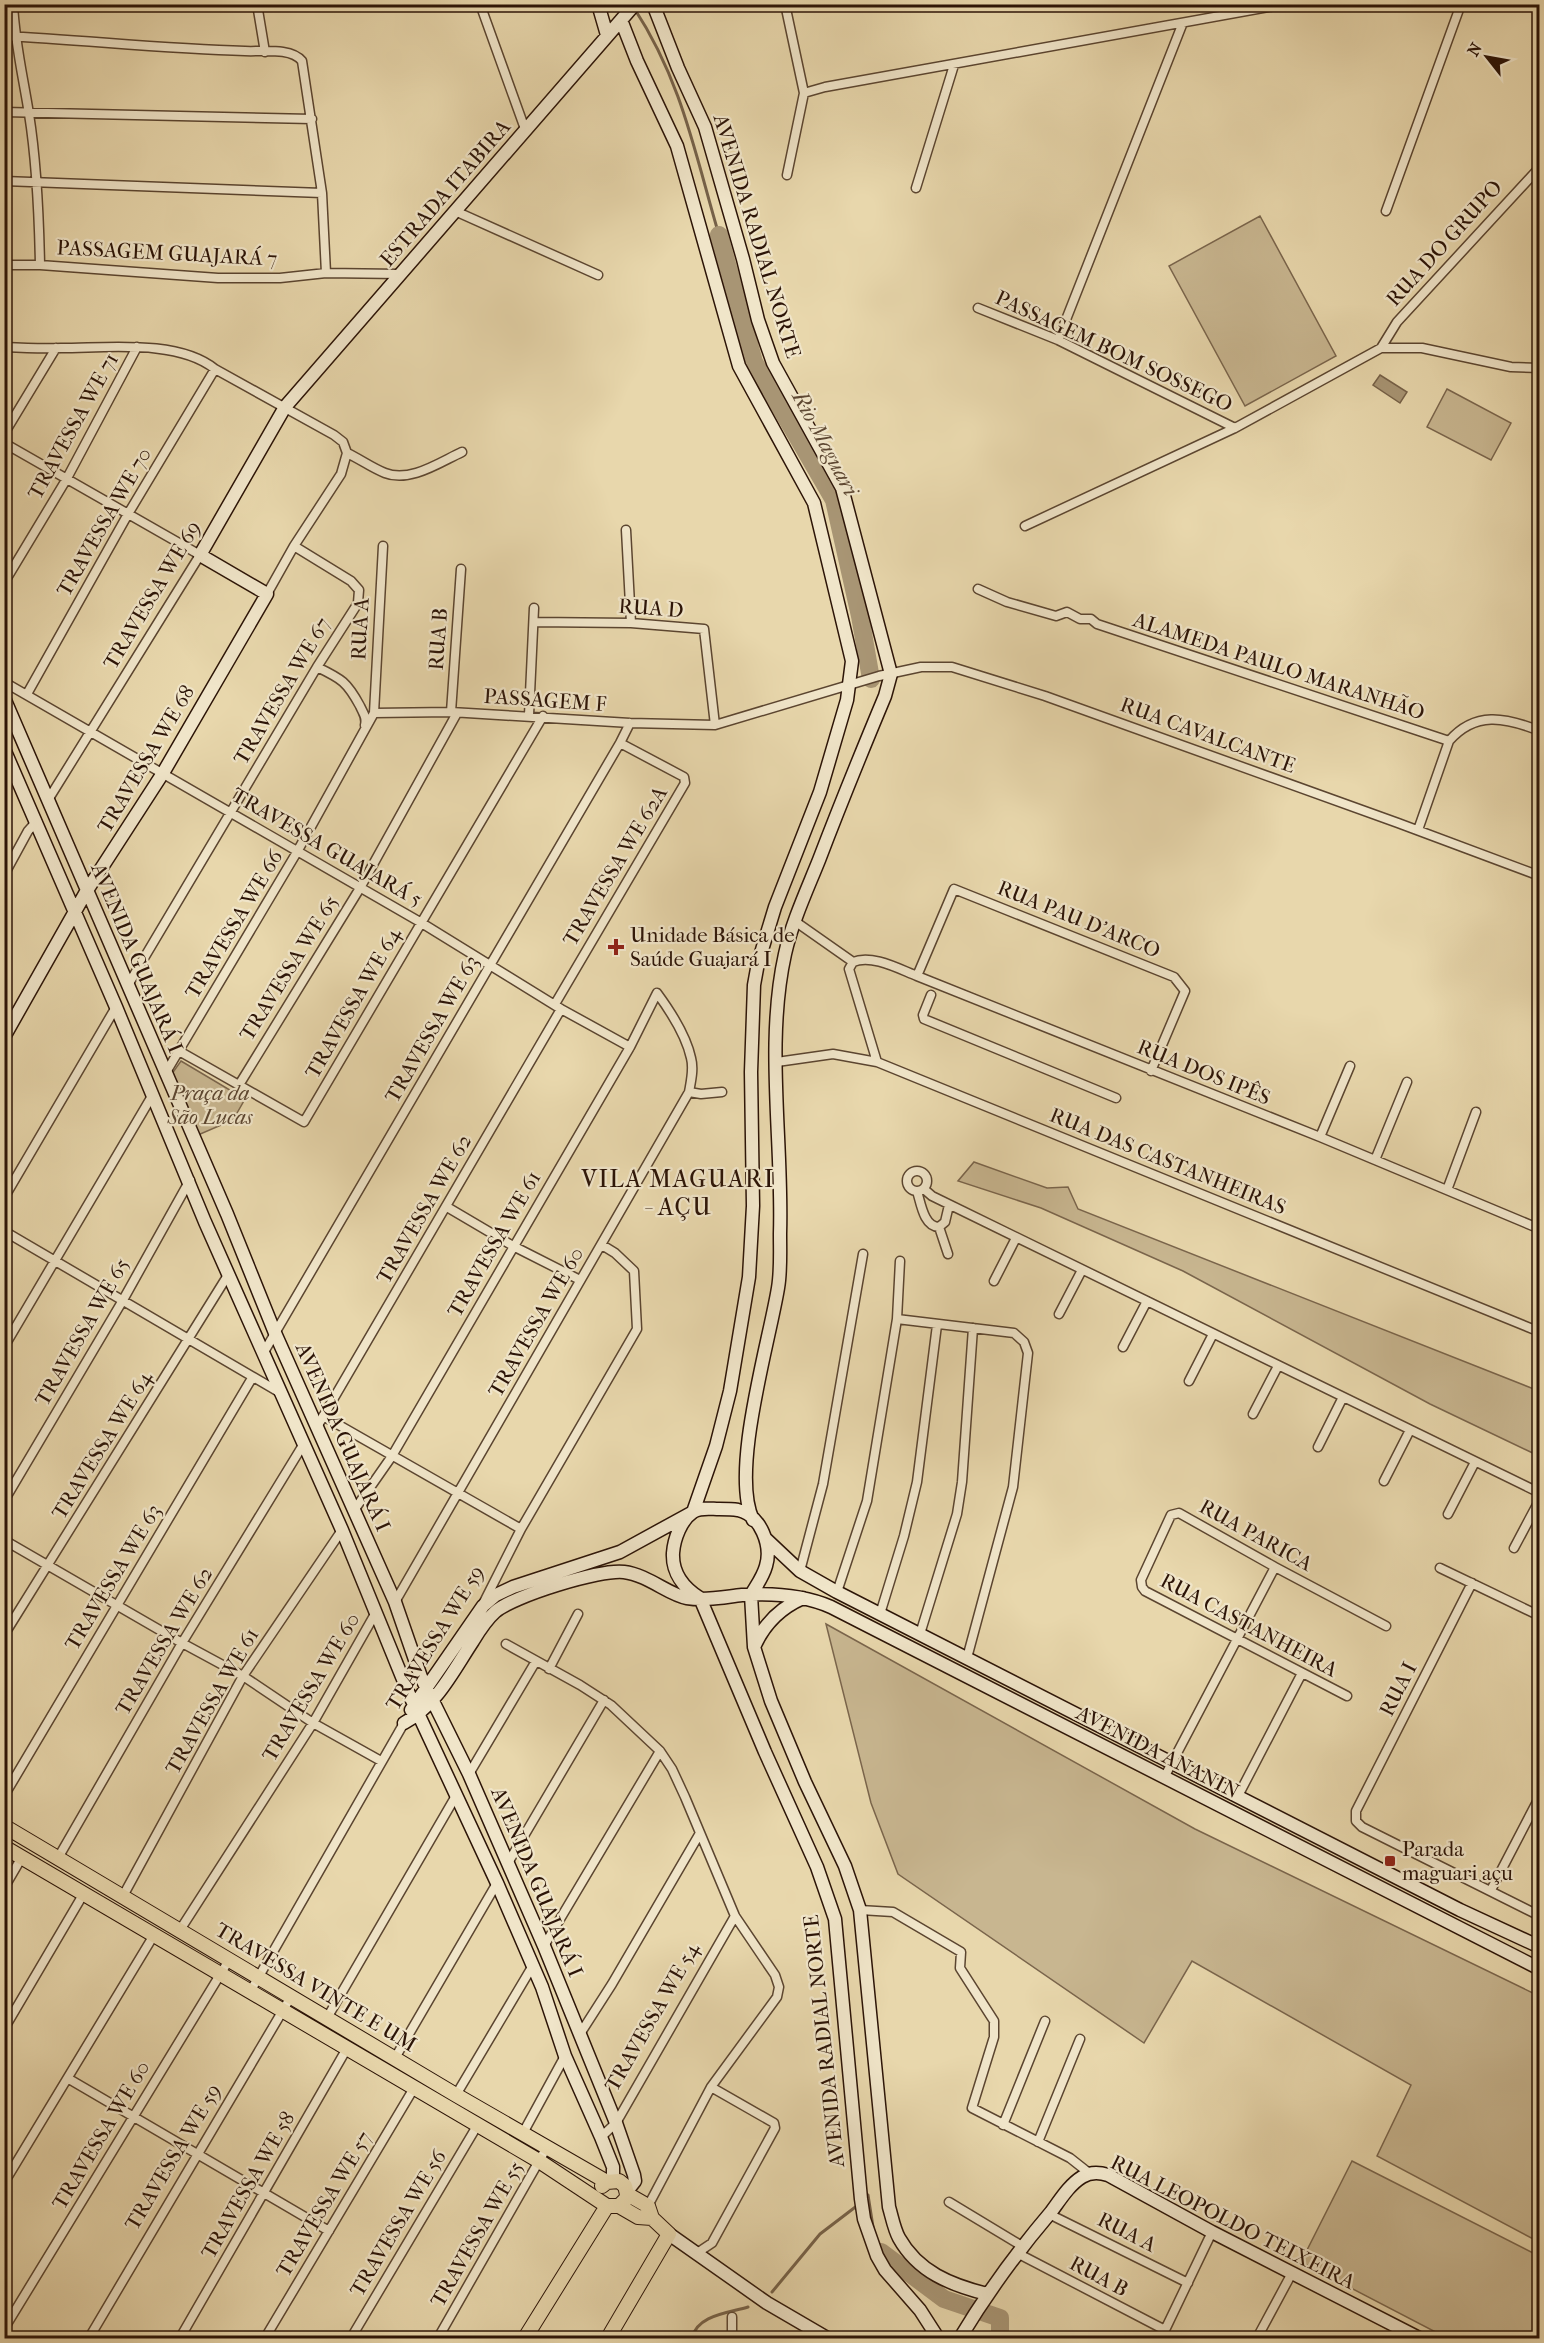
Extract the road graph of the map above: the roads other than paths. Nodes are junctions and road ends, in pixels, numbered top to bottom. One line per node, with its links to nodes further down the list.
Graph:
1 (14, 4): 14 (street)
2 (257, 4): 15 (street)
3 (480, 4): 21 (street)
4 (598, 4): 12 (main road)
5 (635, 4): 10 (main road, ESTRADA ITABIRA)
6 (653, 4): 64 (main road, AVENIDA RADIAL NORTE)
7 (785, 4): 17 (street)
8 (1286, 4): 11 (street)
9 (1461, 4): 29 (street)
10 (621, 20): 12 (main road, ESTRADA ITABIRA); 66 (main road)
11 (1182, 25): 16 (street); 36 (street)
12 (608, 35): 21 (main road, ESTRADA ITABIRA)
13 (4, 36): 14 (street)
14 (14, 37): 15 (street); 19 (street)
15 (265, 52): 20 (street)
16 (954, 65): 17 (street); 26 (street)
17 (804, 93): 23 (street)
18 (4, 111): 19 (street)
19 (29, 113): 20 (street); 25 (street)
20 (312, 119): 27 (street)
21 (525, 129): 28 (main road, ESTRADA ITABIRA)
22 (1539, 167): 40 (street, RUA DO GRUPO)
23 (787, 175)
24 (4, 182): 25 (street)
25 (38, 182): 27 (street); 31 (street)
26 (916, 188)
27 (322, 193): 32 (street)
28 (455, 211): 33 (main road, ESTRADA ITABIRA); 34 (street)
29 (1386, 211)
30 (4, 265): 31 (street, PASSAGEM GUAJARÁ 7)
31 (40, 265): 32 (street, PASSAGEM GUAJARÁ 7)
32 (326, 273): 33 (street, PASSAGEM GUAJARÁ 7)
33 (400, 274): 43 (main road, ESTRADA ITABIRA)
34 (598, 275)
35 (978, 308): 36 (street, PASSAGEM BOM SOSSEGO)
36 (1058, 340): 44 (street, PASSAGEM BOM SOSSEGO)
37 (4, 347): 39 (street)
38 (137, 347): 39 (street); 42 (street); 49 (street, TRAVESSA WE 71)
39 (56, 348): 45 (street)
40 (1382, 348): 41 (street); 44 (street)
41 (1539, 368)
42 (215, 369): 43 (street); 50 (street, TRAVESSA WE 70)
43 (285, 407): 48 (street); 55 (main road, TRAVESSA WE 69)
44 (1235, 428): 51 (street)
45 (4, 434)
46 (4, 443): 49 (street)
47 (462, 452): 48 (street)
48 (347, 453): 53 (street)
49 (66, 480): 50 (street); 57 (street, TRAVESSA WE 71)
50 (128, 514): 55 (street); 67 (street, TRAVESSA WE 70)
51 (1025, 526)
52 (626, 530): 62 (street)
53 (294, 546): 59 (street); 63 (street, TRAVESSA WE 67)
54 (383, 546): 70 (street, RUA A)
55 (200, 555): 59 (main road); 76 (street, TRAVESSA WE 69)
56 (461, 569): 69 (street, RUA B)
57 (4, 583)
58 (978, 589): 78 (street, ALAMEDA PAULO MARANHÃO)
59 (267, 594): 81 (main road, TRAVESSA WE 68)
60 (534, 608): 61 (street)
61 (534, 622): 62 (street, RUA D); 71 (street)
62 (632, 623): 74 (street, RUA D)
63 (317, 667): 75 (street); 83 (street, TRAVESSA WE 67)
64 (885, 675): 66 (street, RUA CAVALCANTE); 85 (street, RUA CAVALCANTE); 93 (main road)
65 (4, 682): 67 (street, TRAVESSA GUAJARÁ 5)
66 (853, 683): 74 (street, RUA CAVALCANTE); 169 (main road)
67 (27, 694): 76 (street, TRAVESSA GUAJARÁ 5)
68 (4, 698): 82 (main road, AVENIDA GUAJARÁ I)
69 (454, 712): 70 (street, PASSAGEM F); 71 (street, PASSAGEM F); 89 (street, TRAVESSA WE 65)
70 (374, 713): 75 (street)
71 (529, 715): 72 (street, PASSAGEM F)
72 (543, 716): 73 (street, PASSAGEM F); 92 (street, TRAVESSA WE 64)
73 (630, 723): 74 (street, PASSAGEM F); 79 (street, TRAVESSA WE 63)
74 (715, 726)
75 (365, 727): 86 (street, TRAVESSA WE 66)
76 (91, 731): 81 (street, TRAVESSA GUAJARÁ 5); 82 (street, TRAVESSA WE 69)
77 (1539, 731): 78 (street)
78 (1449, 741): 85 (street)
79 (620, 743): 95 (street, TRAVESSA WE 63); 100 (street, TRAVESSA WE 62A)
80 (4, 749): 84 (main road, AVENIDA GUAJARÁ I)
81 (163, 772): 83 (street, TRAVESSA GUAJARÁ 5); 90 (main road, TRAVESSA WE 68)
82 (48, 800): 90 (main road, AVENIDA GUAJARÁ I)
83 (230, 813): 86 (street, TRAVESSA GUAJARÁ 5); 97 (street, TRAVESSA WE 67)
84 (37, 821): 87 (street); 91 (main road, AVENIDA GUAJARÁ I)
85 (1418, 830): 88 (street, RUA CAVALCANTE)
86 (297, 852): 89 (street, TRAVESSA GUAJARÁ 5); 104 (street, TRAVESSA WE 66)
87 (4, 875)
88 (1539, 876)
89 (360, 888): 92 (street, TRAVESSA GUAJARÁ 5); 111 (street, TRAVESSA WE 65)
90 (86, 892): 91 (main road, TRAVESSA WE 68); 97 (main road, AVENIDA GUAJARÁ I)
91 (74, 913): 101 (main road, AVENIDA GUAJARÁ I); 102 (main road, TRAVESSA WE 68)
92 (420, 922): 95 (street, TRAVESSA GUAJARÁ 5); 111 (street, TRAVESSA WE 64)
93 (795, 922): 94 (street); 105 (main road)
94 (853, 962): 96 (street, RUA DOS IPÊS); 106 (street)
95 (489, 966): 100 (street, TRAVESSA GUAJARÁ 5); 145 (street, TRAVESSA WE 63)
96 (917, 976): 108 (street, RUA DOS IPÊS); 108 (street, RUA PAU D'ARCO)
97 (128, 985): 109 (main road, AVENIDA GUAJARÁ I)
98 (657, 993): 103 (street, TRAVESSA WE 61); 112 (street, TRAVESSA WE 60)
99 (931, 995): 115 (street)
100 (558, 1006): 103 (street, TRAVESSA GUAJARÁ 5); 123 (street, TRAVESSA WE 62)
101 (116, 1007): 114 (main road, AVENIDA GUAJARÁ I); 121 (street)
102 (4, 1037)
103 (630, 1047): 129 (street, TRAVESSA WE 61)
104 (179, 1051): 109 (street, TRAVESSA WE 66); 111 (street)
105 (777, 1062): 106 (street, RUA DAS CASTANHEIRAS); 171 (main road)
106 (877, 1062): 144 (street, RUA DAS CASTANHEIRAS)
107 (1350, 1066): 117 (street)
108 (1151, 1071): 117 (street, RUA DOS IPÊS)
109 (165, 1074): 145 (main road, AVENIDA GUAJARÁ I)
110 (1407, 1082): 118 (street)
111 (238, 1085)
112 (689, 1092): 113 (street); 128 (street, TRAVESSA WE 60)
113 (722, 1092)
114 (152, 1096): 119 (main road, AVENIDA GUAJARÁ I); 133 (street)
115 (1116, 1098)
116 (1476, 1112): 120 (street)
117 (1320, 1137): 118 (street, RUA DOS IPÊS)
118 (1374, 1160): 120 (street, RUA DOS IPÊS)
119 (190, 1180): 135 (main road, AVENIDA GUAJARÁ I); 138 (street, TRAVESSA WE 65)
120 (1447, 1190): 125 (street, RUA DOS IPÊS)
121 (4, 1198)
122 (949, 1205): 124 (street); 124 (street); 127 (street)
123 (447, 1207): 129 (street); 157 (street, TRAVESSA WE 62)
124 (939, 1227): 131 (street)
125 (1539, 1229)
126 (4, 1231): 133 (street)
127 (1016, 1238): 134 (street); 137 (street)
128 (602, 1245): 136 (street, TRAVESSA WE 60); 172 (street, TRAVESSA WE 59)
129 (513, 1246): 136 (street); 161 (street, TRAVESSA WE 61)
130 (863, 1254): 180 (street)
131 (948, 1254)
132 (900, 1261): 141 (street)
133 (55, 1262): 138 (street); 148 (street)
134 (1082, 1270): 139 (street); 140 (street)
135 (228, 1275): 147 (street, TRAVESSA WE 64); 150 (main road, AVENIDA GUAJARÁ I)
136 (580, 1280): 164 (street, TRAVESSA WE 60)
137 (994, 1281)
138 (123, 1300): 147 (street); 167 (street, TRAVESSA WE 65)
139 (1147, 1301): 146 (street); 149 (street)
140 (1059, 1314)
141 (897, 1319): 142 (street); 183 (street)
142 (937, 1325): 143 (street); 192 (street)
143 (973, 1328): 195 (street); 201 (street)
144 (1539, 1332)
145 (275, 1333): 150 (street, TRAVESSA WE 63); 157 (main road, AVENIDA GUAJARÁ I)
146 (1213, 1334): 151 (street); 153 (street)
147 (190, 1340): 152 (street); 177 (street, TRAVESSA WE 64)
148 (4, 1347)
149 (1123, 1347)
150 (264, 1352): 154 (main road, AVENIDA GUAJARÁ I)
151 (1278, 1366): 155 (street); 156 (street)
152 (252, 1378): 154 (street); 188 (street, TRAVESSA WE 63)
153 (1189, 1381)
154 (279, 1392): 159 (main road, AVENIDA GUAJARÁ I)
155 (1343, 1397): 158 (street); 160 (street)
156 (1253, 1414)
157 (320, 1421): 161 (street); 168 (main road, AVENIDA GUAJARÁ I)
158 (1410, 1430): 162 (street); 163 (street)
159 (303, 1445): 173 (main road, AVENIDA GUAJARÁ I); 198 (street, TRAVESSA WE 62)
160 (1318, 1447)
161 (392, 1456): 164 (street); 168 (street, TRAVESSA WE 61)
162 (1475, 1462): 165 (street); 170 (street)
163 (1384, 1481)
164 (457, 1493): 172 (street); 187 (street, TRAVESSA WE 60)
165 (1539, 1493)
166 (1539, 1499): 176 (street)
167 (4, 1501)
168 (355, 1509): 187 (main road, AVENIDA GUAJARÁ I)
169 (698, 1510): 171 (main road); 185 (main road); 189 (main road)
170 (1448, 1514)
171 (753, 1520): 174 (main road)
172 (522, 1529): 189 (street, TRAVESSA WE 59)
173 (342, 1530): 190 (main road, AVENIDA GUAJARÁ I); 205 (street, TRAVESSA WE 61)
174 (766, 1539): 180 (main road, AVENIDA ANANIN); 184 (main road)
175 (4, 1540): 177 (street)
176 (1514, 1548)
177 (47, 1565): 188 (street); 196 (street, TRAVESSA WE 64)
178 (1275, 1567): 181 (street, RUA PARICA); 194 (street, RUA PARICA); 197 (street)
179 (1440, 1568): 182 (street)
180 (800, 1571): 183 (main road, AVENIDA ANANIN)
181 (1142, 1580): 197 (street, RUA CASTANHEIRA)
182 (1472, 1583): 193 (street); 230 (street, RUA I)
183 (837, 1592): 192 (main road, AVENIDA ANANIN)
184 (747, 1595): 185 (main road); 186 (main road, AVENIDA ANANIN); 200 (main road)
185 (705, 1598): 209 (main road); 299 (main road, AVENIDA RADIAL NORTE)
186 (804, 1598): 200 (main road); 217 (main road, AVENIDA ANANIN)
187 (395, 1602): 206 (main road, AVENIDA GUAJARÁ I)
188 (116, 1605): 198 (street); 219 (street, TRAVESSA WE 63)
189 (483, 1605): 206 (main road, TRAVESSA WE 59)
190 (375, 1614): 210 (main road, AVENIDA GUAJARÁ I); 211 (street, TRAVESSA WE 60)
191 (578, 1614): 203 (street)
192 (880, 1614): 195 (main road, AVENIDA ANANIN)
193 (1539, 1616)
194 (1386, 1626)
195 (920, 1634): 201 (main road, AVENIDA ANANIN)
196 (4, 1635)
197 (1236, 1639): 204 (street, RUA CASTANHEIRA); 215 (street)
198 (182, 1643): 205 (street); 226 (street, TRAVESSA WE 62)
199 (506, 1644): 202 (street)
200 (754, 1647): 233 (main road)
201 (967, 1658): 215 (main road, AVENIDA ANANIN)
202 (536, 1661): 203 (street); 216 (street)
203 (549, 1669): 208 (street)
204 (1302, 1673): 207 (street, RUA CASTANHEIRA); 220 (street)
205 (243, 1676): 211 (street); 232 (street, TRAVESSA WE 61)
206 (426, 1689): 209 (main road, AVENIDA GUAJARÁ I); 210 (main road, TRAVESSA WE 59)
207 (1347, 1696)
208 (604, 1700): 213 (street); 227 (street)
209 (433, 1702): 210 (main road); 216 (main road, AVENIDA GUAJARÁ I)
210 (416, 1710): 212 (main road); 218 (main road, AVENIDA GUAJARÁ I)
211 (313, 1723): 214 (street); 236 (street, TRAVESSA WE 60)
212 (404, 1723): 214 (street, TRAVESSA WE 59)
213 (660, 1751): 223 (street); 238 (street)
214 (381, 1761): 244 (street, TRAVESSA WE 59)
215 (1172, 1763): 217 (street); 220 (main road, AVENIDA ANANIN)
216 (469, 1774): 227 (main road, AVENIDA GUAJARÁ I)
217 (1165, 1776): 242 (main road, AVENIDA ANANIN)
218 (457, 1794): 228 (main road, AVENIDA GUAJARÁ I); 248 (street)
219 (4, 1796)
220 (1238, 1796): 239 (main road, AVENIDA ANANIN)
221 (1539, 1796): 230 (street)
222 (4, 1826): 226 (main road, TRAVESSA VINTE E UM)
223 (700, 1833): 234 (street); 251 (street)
224 (4, 1847): 225 (main road, TRAVESSA VINTE E UM)
225 (22, 1857): 229 (street); 231 (main road, TRAVESSA VINTE E UM)
226 (58, 1858): 232 (main road, TRAVESSA VINTE E UM)
227 (508, 1863): 238 (main road, AVENIDA GUAJARÁ I)
228 (497, 1883): 241 (main road, AVENIDA GUAJARÁ I); 255 (street)
229 (4, 1888)
230 (1491, 1890): 235 (street)
231 (84, 1893): 237 (main road, TRAVESSA VINTE E UM); 250 (street)
232 (123, 1896): 236 (main road, TRAVESSA VINTE E UM)
233 (860, 1911): 262 (street); 286 (main road)
234 (735, 1916): 257 (street); 261 (street, TRAVESSA WE 54)
235 (1539, 1916)
236 (180, 1930): 240 (main road, TRAVESSA VINTE E UM)
237 (154, 1935): 243 (main road, TRAVESSA VINTE E UM); 256 (street)
238 (544, 1946): 251 (main road, AVENIDA GUAJARÁ I)
239 (1539, 1947)
240 (229, 1960): 243 (street, TRAVESSA WE 60); 244 (main road, TRAVESSA VINTE E UM)
241 (532, 1967): 254 (main road, AVENIDA GUAJARÁ I); 259 (street)
242 (1539, 1967)
243 (220, 1974): 245 (main road, TRAVESSA VINTE E UM); 260 (street, TRAVESSA WE 60)
244 (259, 1978): 245 (street, TRAVESSA WE 59); 246 (main road, TRAVESSA VINTE E UM)
245 (250, 1992): 247 (main road, TRAVESSA VINTE E UM)
246 (292, 1995): 247 (street, TRAVESSA WE 59); 248 (main road, TRAVESSA VINTE E UM)
247 (283, 2010): 253 (main road, TRAVESSA VINTE E UM); 268 (street, TRAVESSA WE 59)
248 (327, 2018): 255 (main road, TRAVESSA VINTE E UM)
249 (1046, 2021): 262 (street)
250 (4, 2029)
251 (580, 2034): 261 (main road, AVENIDA GUAJARÁ I)
252 (1080, 2039): 266 (street)
253 (346, 2050): 258 (main road, TRAVESSA VINTE E UM); 274 (street, TRAVESSA WE 58)
254 (566, 2056): 264 (street, TRAVESSA WE 55); 265 (main road, AVENIDA GUAJARÁ I)
255 (395, 2058): 259 (main road, TRAVESSA VINTE E UM)
256 (69, 2079): 260 (street); 272 (street)
257 (711, 2087): 277 (street); 283 (street)
258 (414, 2088): 263 (main road, TRAVESSA VINTE E UM); 279 (street, TRAVESSA WE 57)
259 (456, 2095): 264 (main road, TRAVESSA VINTE E UM)
260 (134, 2116): 268 (street); 288 (street, TRAVESSA WE 60)
261 (616, 2122): 265 (street, TRAVESSA WE 54); 273 (main road, AVENIDA GUAJARÁ I)
262 (1003, 2125): 266 (street)
263 (477, 2126): 269 (main road, TRAVESSA VINTE E UM); 293 (street, TRAVESSA WE 56)
264 (523, 2133): 267 (main road, TRAVESSA VINTE E UM)
265 (601, 2137): 271 (main road, AVENIDA GUAJARÁ I)
266 (1038, 2142): 270 (street)
267 (547, 2147): 269 (street, TRAVESSA WE 55); 271 (main road, TRAVESSA VINTE E UM)
268 (198, 2154): 274 (street); 290 (street, TRAVESSA WE 59)
269 (539, 2161): 276 (main road, TRAVESSA VINTE E UM); 294 (street, TRAVESSA WE 55)
270 (1089, 2173): 278 (main road, RUA LEOPOLDO TEIXEIRA); 280 (main road, RUA LEOPOLDO TEIXEIRA)
271 (610, 2181): 273 (main road); 276 (main road)
272 (4, 2183)
273 (627, 2192): 276 (main road); 277 (main road)
274 (264, 2194): 279 (street); 291 (street, TRAVESSA WE 58)
275 (949, 2202): 282 (street, RUA B)
276 (610, 2205): 277 (main road, TRAVESSA VINTE E UM); 295 (main road)
277 (650, 2212): 281 (main road)
278 (1049, 2214): 282 (main road, RUA LEOPOLDO TEIXEIRA); 285 (street, RUA A)
279 (329, 2231): 292 (street, TRAVESSA WE 57)
280 (1212, 2232): 284 (main road, RUA LEOPOLDO TEIXEIRA); 285 (street)
281 (669, 2234): 283 (main road); 296 (main road)
282 (1019, 2249): 285 (street, RUA B); 286 (main road, RUA LEOPOLDO TEIXEIRA)
283 (697, 2253): 298 (main road)
284 (1292, 2273): 300 (street); 301 (main road, RUA LEOPOLDO TEIXEIRA)
285 (1188, 2283)
286 (985, 2298): 289 (main road, RUA LEOPOLDO TEIXEIRA)
287 (732, 2317): 297 (street)
288 (4, 2329)
289 (961, 2336)
290 (89, 2338)
291 (180, 2338)
292 (265, 2338)
293 (351, 2338)
294 (438, 2338)
295 (525, 2338)
296 (608, 2338)
297 (732, 2338)
298 (827, 2338)
299 (938, 2338)
300 (1257, 2338)
301 (1419, 2338)

